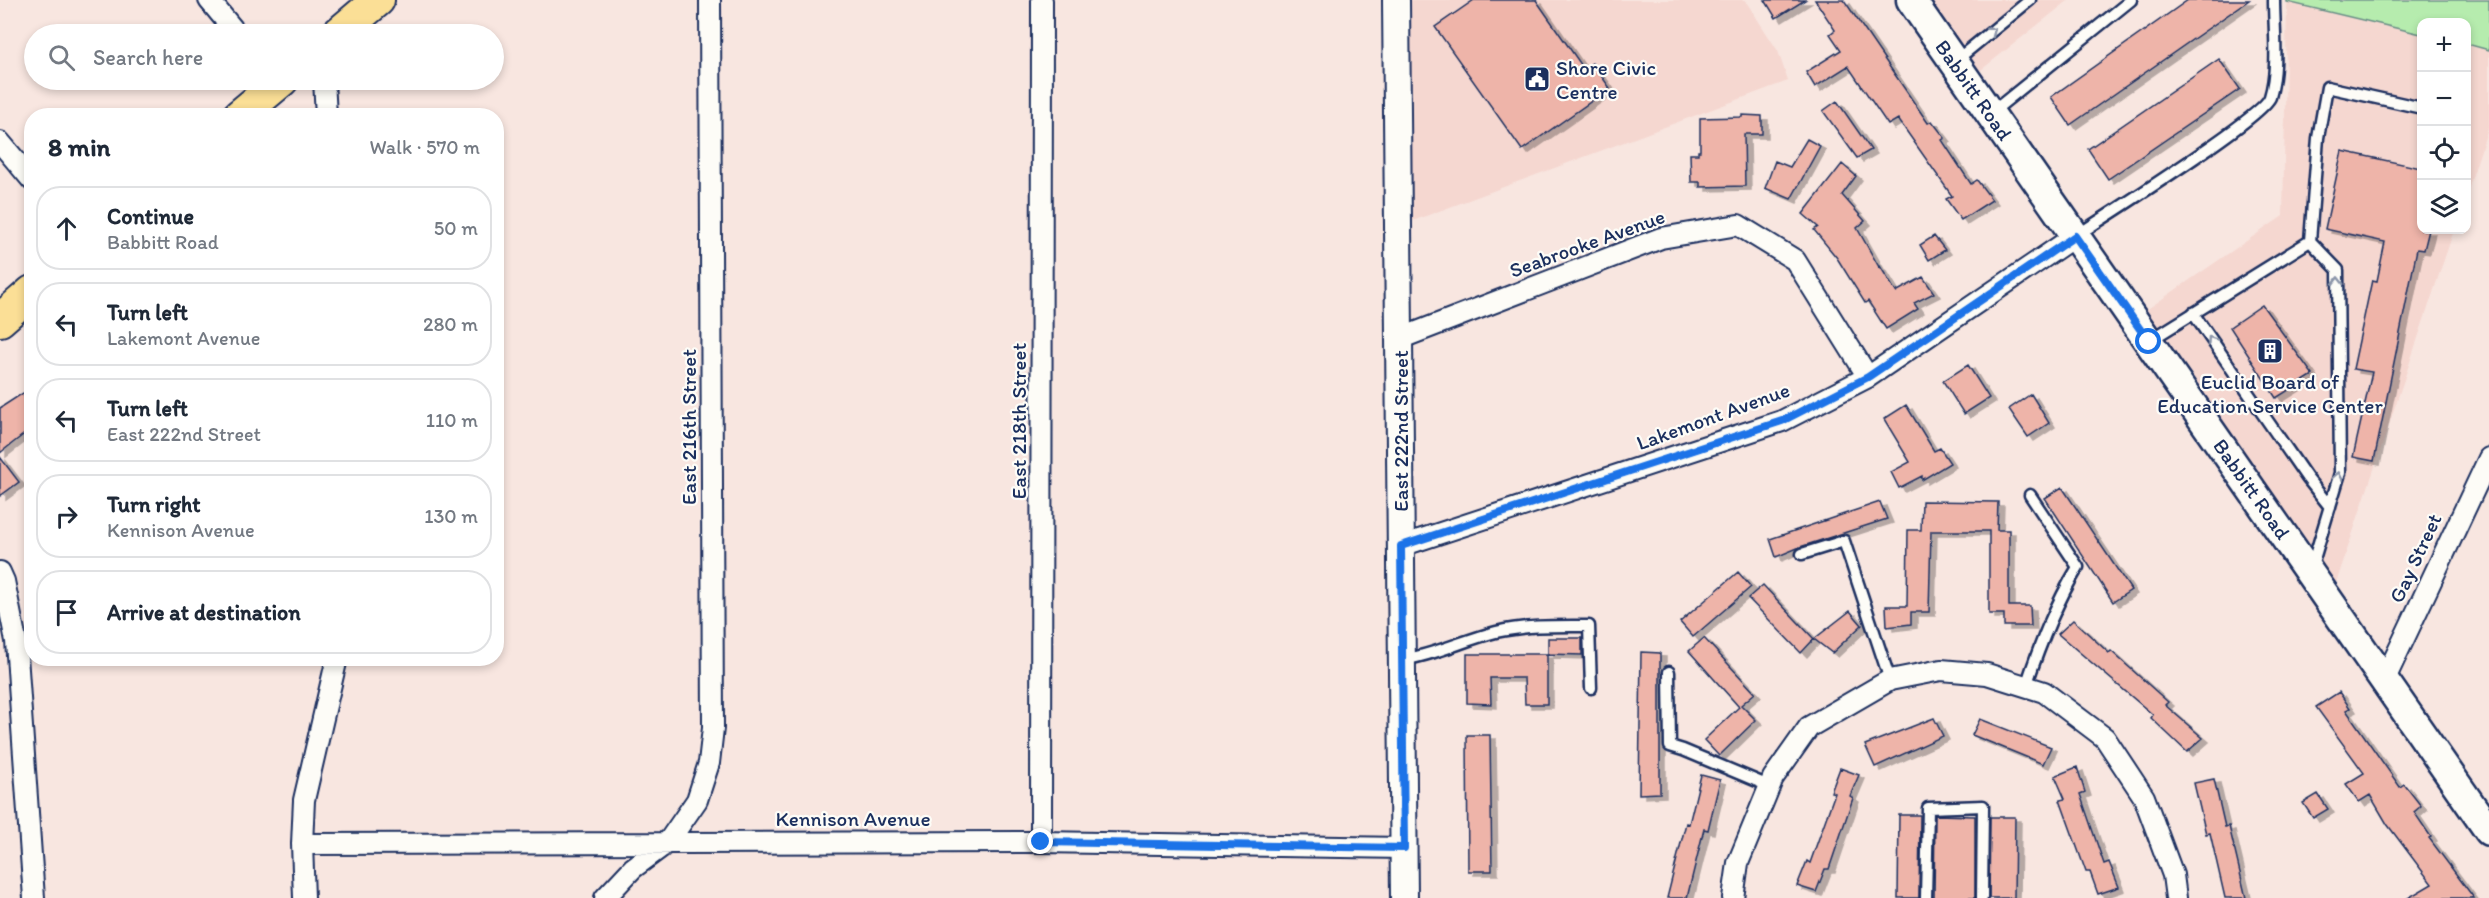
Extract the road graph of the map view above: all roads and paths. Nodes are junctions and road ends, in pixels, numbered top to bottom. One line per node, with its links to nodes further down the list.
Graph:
1 (209, 0): 10 (street)
2 (378, 0): 11 (main road)
3 (710, 0): 45 (street, East 216th Street)
4 (1042, 0): 46 (street, East 218th Street)
5 (1396, 0): 26 (street, East 222nd Street)
6 (1911, 0): 12 (main road, Babbitt Road)
7 (2030, 0): 12 (lane, one-way to 7)
8 (2131, 0): 18 (lane)
9 (2274, 0): 21 (lane)
10 (229, 24)
11 (350, 24)
12 (1954, 62): 18 (main road, Babbitt Road)
13 (267, 90): 16 (main road)
14 (325, 90): 17 (street)
15 (2417, 107): 22 (lane)
16 (248, 108)
17 (326, 108)
18 (1990, 114): 21 (main road, Babbitt Road)
19 (0, 142): 20 (street)
20 (24, 170)
21 (2075, 236): 27 (main road, Babbitt Road); 28 (street, Lakemont Avenue)
22 (2310, 241): 24 (lane); 31 (lane, one-way to 22)
23 (24, 299): 25 (main road)
24 (2193, 314): 27 (lane); 31 (lane, one-way to 24)
25 (0, 320)
26 (1399, 339): 28 (street, Seabrooke Avenue); 32 (street, East 222nd Street)
27 (2149, 342): 35 (main road, Babbitt Road)
28 (1868, 377): 32 (street, Lakemont Avenue)
29 (2489, 458): 39 (street, Gay Street)
30 (2030, 495): 41 (lane)
31 (2330, 507): 35 (lane)
32 (1401, 546): 36 (street, East 222nd Street)
33 (1802, 554): 40 (lane)
34 (0, 572): 49 (street)
35 (2310, 572): 39 (main road, Babbitt Road)
36 (1402, 660): 42 (lane); 48 (street, East 222nd Street)
37 (335, 666): 47 (street)
38 (1669, 672): 43 (lane)
39 (2385, 679): 44 (main road, Babbitt Road)
40 (1890, 680): 41 (street); 43 (street)
41 (2026, 686): 56 (street)
42 (1591, 688)
43 (1769, 786): 53 (street)
44 (2489, 831)
45 (668, 842): 46 (street, Kennison Avenue); 47 (street, Kennison Avenue); 51 (street, East 216th Street)
46 (1041, 842): 48 (street, Kennison Avenue)
47 (302, 844): 50 (street)
48 (1404, 848): 52 (street, East 222nd Street)
49 (34, 898)
50 (304, 898)
51 (605, 898)
52 (1404, 898)
53 (1733, 898)
54 (1926, 898): 55 (lane)
55 (1982, 898)
56 (2176, 898)

